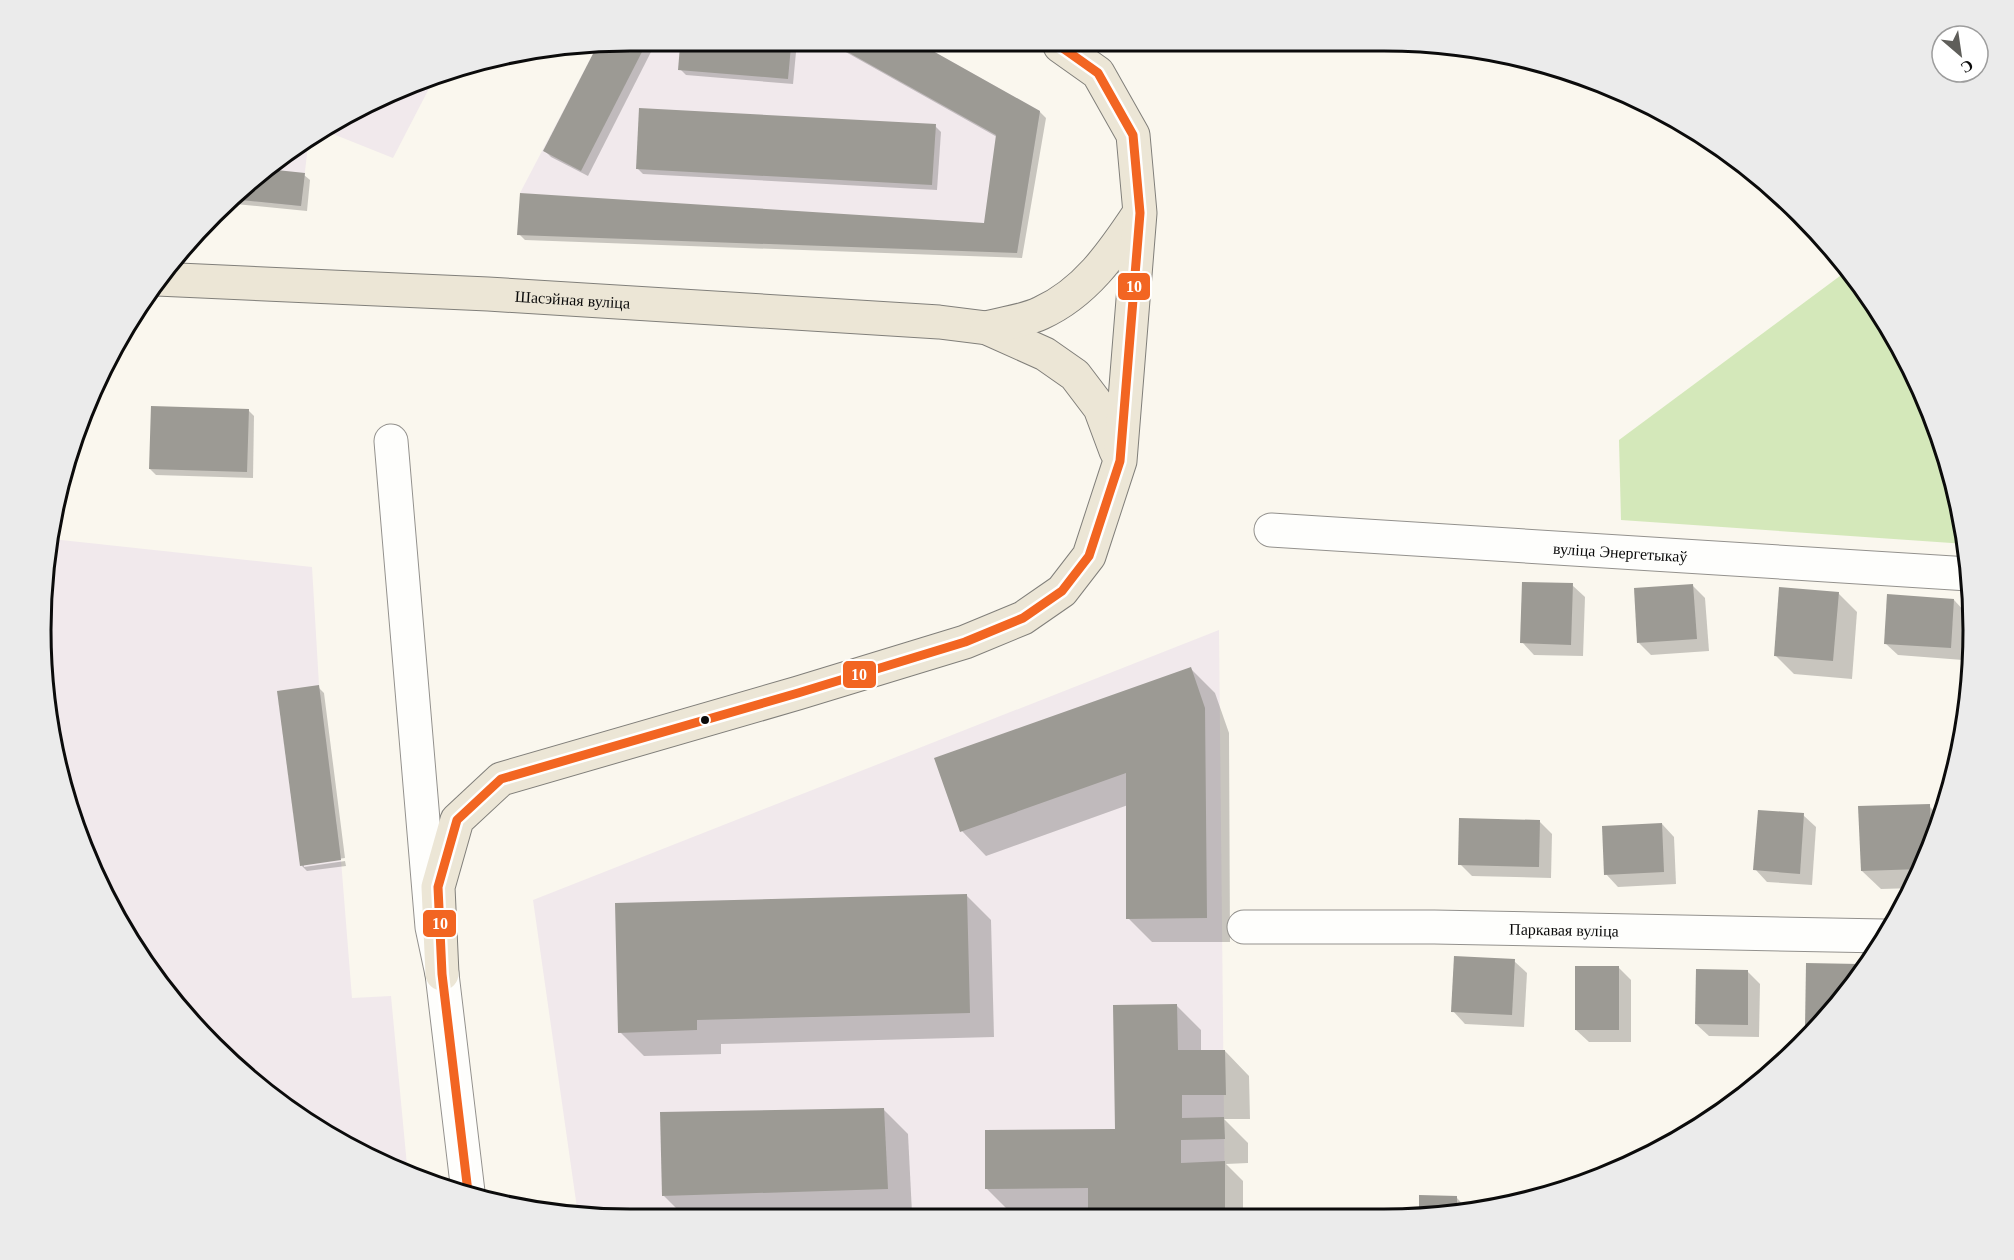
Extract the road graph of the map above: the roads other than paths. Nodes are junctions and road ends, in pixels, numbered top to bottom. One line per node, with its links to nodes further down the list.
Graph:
1 (1067, 51): 2 (main road)
2 (1140, 213): 4 (main road); 6 (main road)
3 (170, 280): 4 (main road, Шасэйная вуліца)
4 (987, 328): 6 (main road)
5 (391, 441): 11 (street)
6 (1120, 461): 11 (main road)
7 (1271, 530): 8 (street, вуліца Энергетыкаў)
8 (1960, 573)
9 (1244, 927): 10 (street, Паркавая вуліца)
10 (1875, 936)
11 (442, 974): 12 (street)
12 (467, 1185)

